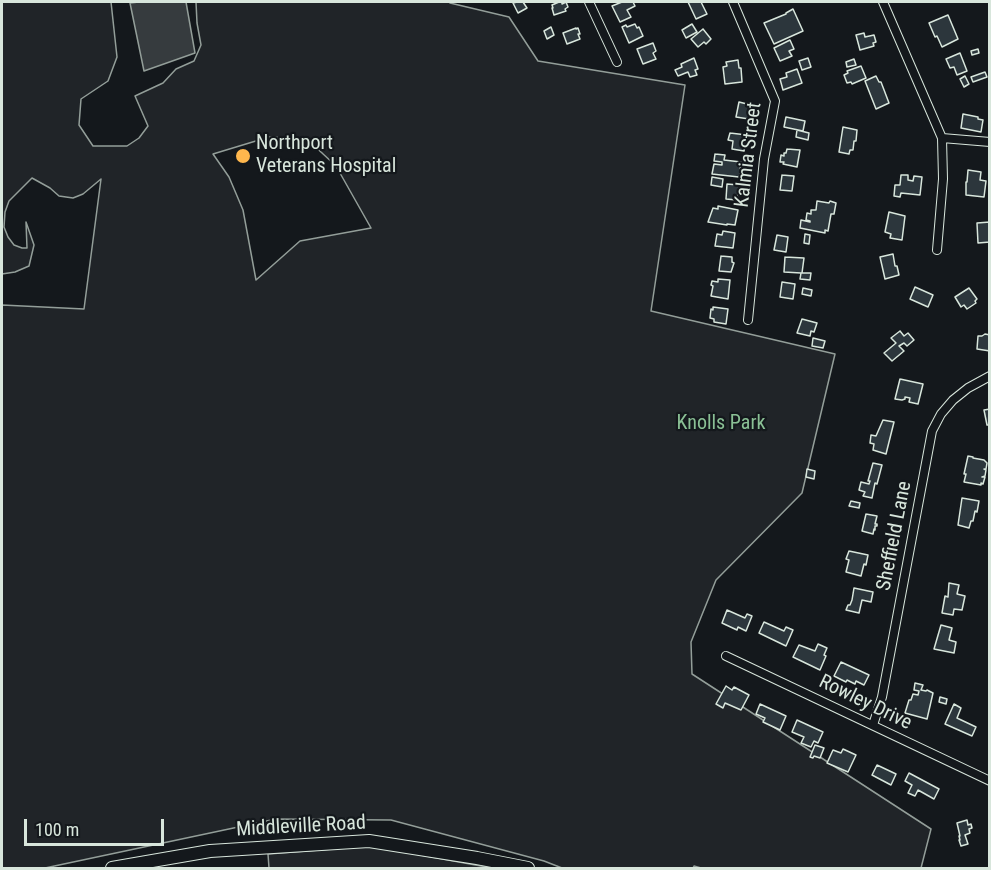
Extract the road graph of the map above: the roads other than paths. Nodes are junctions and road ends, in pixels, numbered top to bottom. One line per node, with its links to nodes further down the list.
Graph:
1 (589, 2): 4 (street)
2 (733, 2): 8 (street, Kalmia Street)
3 (883, 2): 5 (street)
4 (617, 62)
5 (942, 138): 6 (street); 7 (street)
6 (990, 142)
7 (937, 250)
8 (748, 320)
9 (990, 376): 11 (street, Sheffield Lane)
10 (726, 656): 11 (street, Rowley Drive)
11 (873, 725): 12 (street, Rowley Drive)
12 (990, 781)
13 (112, 868): 14 (street, Middleville Road)
14 (528, 868)

